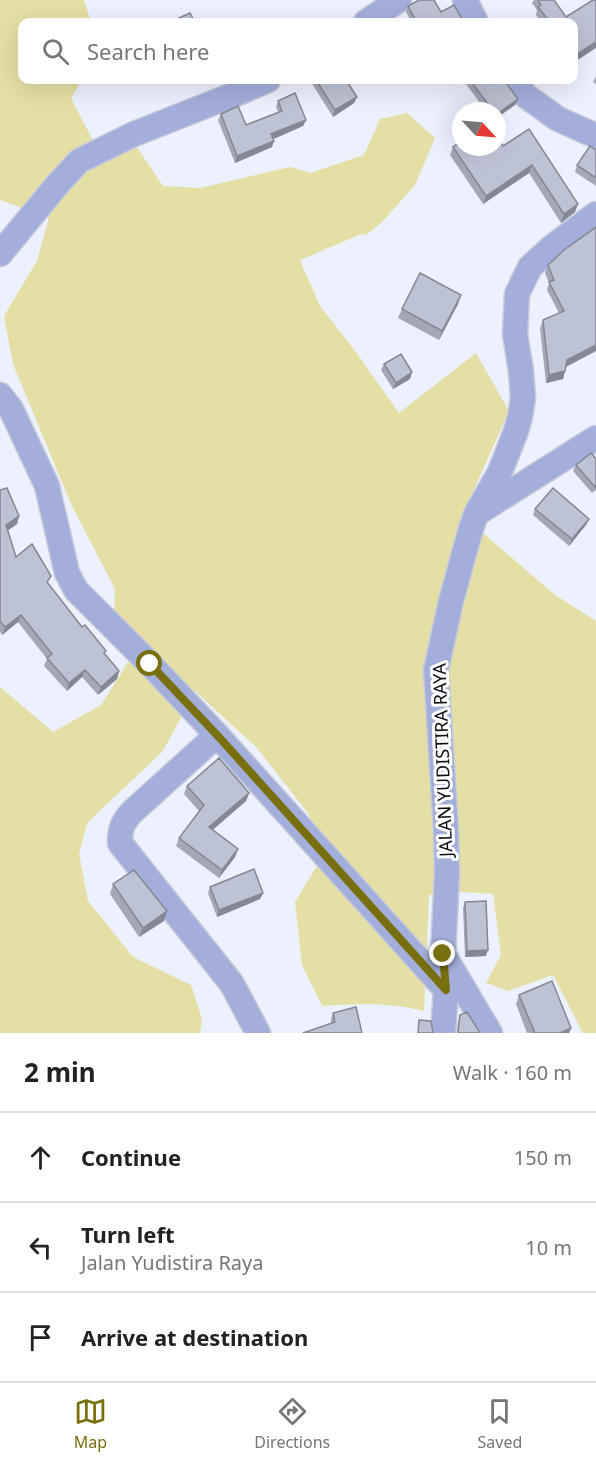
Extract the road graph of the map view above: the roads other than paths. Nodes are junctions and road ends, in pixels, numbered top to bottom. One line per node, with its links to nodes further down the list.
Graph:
1 (399, 0): 3 (street)
2 (465, 0): 4 (street)
3 (372, 18)
4 (474, 18)
5 (259, 84): 9 (street)
6 (517, 84): 7 (street)
7 (596, 136)
8 (596, 214): 12 (street, JALAN YUDISTIRA RAYA)
9 (0, 254)
10 (4, 409): 13 (street)
11 (596, 438): 12 (street)
12 (476, 514): 14 (street, JALAN YUDISTIRA RAYA)
13 (217, 735): 15 (street); 16 (street)
14 (443, 954): 15 (street, JALAN YUDISTIRA RAYA); 18 (street)
15 (446, 990): 17 (street, JALAN YUDISTIRA RAYA)
16 (258, 1033)
17 (443, 1033)
18 (490, 1033)

